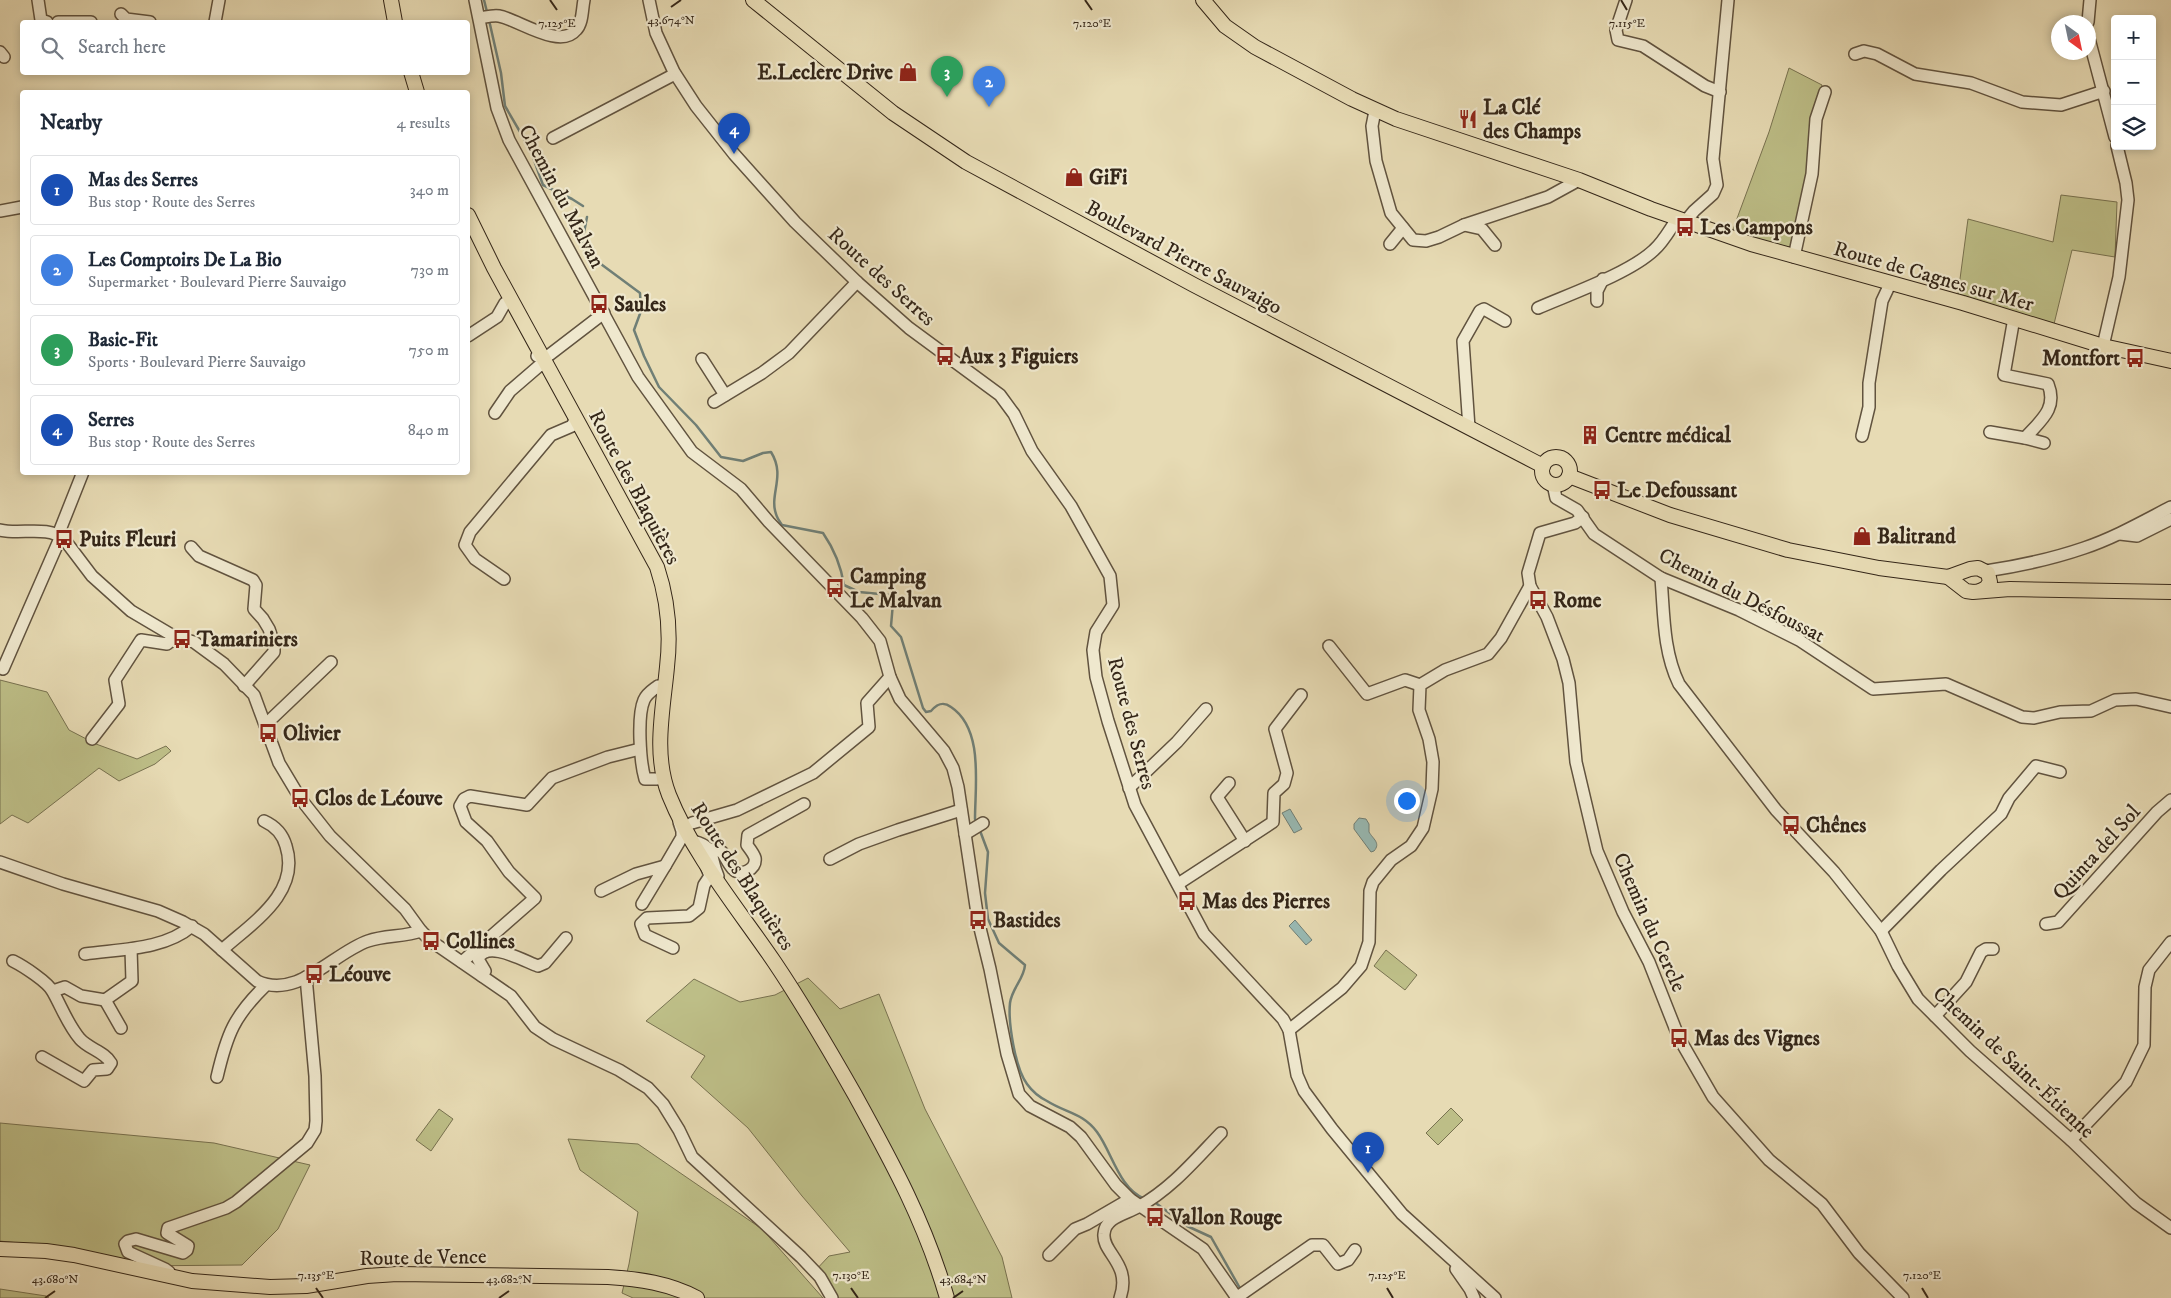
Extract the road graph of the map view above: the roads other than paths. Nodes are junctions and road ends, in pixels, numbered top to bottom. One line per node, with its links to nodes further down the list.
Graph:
1 (38, 0): 16 (street)
2 (219, 0): 18 (street)
3 (391, 0): 19 (main road)
4 (401, 0): 20 (main road)
5 (475, 0): 15 (street, Chemin du Malvan)
6 (584, 0): 15 (street)
7 (649, 0): 23 (street, Route des Serres)
8 (752, 0): 60 (main road, Boulevard Pierre Sauvaigo)
9 (1203, 0): 27 (main road, Route de Cagnes sur Mer)
10 (1626, 0): 24 (street)
11 (1728, 0): 24 (street)
12 (2090, 0): 14 (street)
13 (121, 14): 17 (street)
14 (2089, 15)
15 (480, 18): 48 (street, Chemin du Malvan)
16 (41, 20)
17 (134, 20)
18 (215, 20)
19 (395, 20)
20 (401, 20)
21 (1855, 54): 26 (street)
22 (2095, 60): 26 (street)
23 (675, 74): 29 (street); 43 (street, Route des Serres)
24 (1720, 92): 35 (street)
25 (1825, 92): 41 (street)
26 (2104, 92): 28 (street)
27 (1375, 110): 31 (main road, Route de Cagnes sur Mer); 37 (street)
28 (2111, 121)
29 (553, 138)
30 (2118, 150): 52 (street)
31 (1579, 180): 35 (main road, Route de Cagnes sur Mer); 36 (street)
32 (20, 207): 33 (street)
33 (0, 211)
34 (470, 219): 55 (main road, Route des Blaquières)
35 (1681, 220): 41 (main road, Route de Cagnes sur Mer); 42 (street)
36 (1464, 225): 37 (street); 40 (street)
37 (1403, 228): 39 (street)
38 (470, 238): 46 (main road, Route des Blaquières)
39 (1390, 244)
40 (1495, 245)
41 (1794, 257): 44 (main road, Route de Cagnes sur Mer)
42 (1603, 279): 45 (street); 47 (street)
43 (857, 282): 56 (street); 100 (street, Route des Serres)
44 (1890, 284): 49 (main road, Route de Cagnes sur Mer); 62 (street)
45 (1597, 302)
46 (505, 303): 51 (street); 55 (main road, Route des Blaquières)
47 (1538, 308)
48 (604, 313): 55 (street); 86 (street, Chemin du Malvan)
49 (2014, 318): 52 (main road, Route de Cagnes sur Mer); 63 (street)
50 (1505, 321): 60 (street)
51 (470, 335)
52 (2103, 346): 54 (main road, Route de Cagnes sur Mer)
53 (702, 358): 56 (street)
54 (2171, 361)
55 (541, 363): 58 (street); 59 (main road, Route des Blaquières)
56 (725, 395): 57 (street)
57 (714, 402)
58 (495, 413)
59 (574, 422): 78 (street); 89 (main road, Route des Blaquières); 96 (main road, Route des Blaquières)
60 (1469, 428): 65 (main road, Boulevard Pierre Sauvaigo)
61 (1990, 432): 63 (street)
62 (1862, 436)
63 (2025, 438): 64 (street)
64 (2044, 443)
65 (1543, 466): 67 (main road); 68 (main road)
66 (82, 475): 74 (street)
67 (1569, 476): 68 (main road); 79 (main road)
68 (1553, 484): 70 (street, Chemin du Désfoussat)
69 (2171, 507): 73 (street)
70 (1583, 517): 76 (street, Chemin du Désfoussat); 80 (street)
71 (2171, 519): 73 (street)
72 (0, 530): 74 (street)
73 (2120, 534): 77 (street)
74 (58, 535): 82 (street); 85 (street)
75 (191, 546): 88 (street)
76 (1660, 578): 91 (street, Chemin du Désfoussat); 121 (street, Chemin de Saint-Étienne)
77 (1989, 578): 79 (main road); 79 (main road); 81 (main road)
78 (504, 579)
79 (1957, 579)
80 (1530, 586): 87 (street); 159 (street, Chemin du Cercle)
81 (2171, 592)
82 (175, 637): 88 (street); 94 (street)
83 (1329, 646): 87 (street)
84 (331, 662): 93 (street)
85 (3, 670)
86 (890, 678): 104 (street, Chemin du Malvan); 106 (street)
87 (1420, 685): 138 (street)
88 (244, 686): 93 (street)
89 (658, 686): 95 (street); 98 (main road, Route des Blaquières)
90 (1301, 695): 109 (street)
91 (2171, 707)
92 (1206, 709): 100 (street)
93 (266, 725): 120 (street)
94 (92, 739)
95 (640, 749): 98 (street); 130 (street)
96 (660, 752): 98 (street); 103 (main road, Route des Blaquières)
97 (2060, 772): 121 (street)
98 (656, 779): 103 (street); 110 (main road, Route des Blaquières)
99 (1229, 783): 109 (street)
100 (1129, 788): 115 (street, Route des Serres)
101 (2171, 800): 118 (street, Quinta del Sol)
102 (804, 804): 110 (street)
103 (674, 807): 110 (main road, Route des Blaquières)
104 (961, 810): 108 (street, Chemin du Malvan); 111 (street)
105 (264, 821): 127 (street)
106 (692, 823)
107 (983, 823): 108 (street)
108 (969, 832): 143 (street, Chemin du Malvan)
109 (1245, 841): 115 (street)
110 (697, 847): 113 (street); 114 (main road, Route des Blaquières); 114 (main road, Route des Blaquières)
111 (830, 859)
112 (0, 862): 119 (street)
113 (666, 866): 116 (street); 117 (street)
114 (715, 882): 124 (street); 154 (main road, Route des Blaquières); 155 (main road, Route des Blaquières)
115 (1178, 884): 138 (street, Route des Serres)
116 (601, 891)
117 (642, 904)
118 (2046, 924)
119 (192, 926): 125 (street); 127 (street)
120 (421, 931): 130 (street); 132 (street)
121 (1881, 931): 136 (street, Chemin de Saint-Étienne)
122 (566, 938): 131 (street)
123 (2171, 942): 142 (street)
124 (673, 948)
125 (131, 949): 128 (street); 135 (street)
126 (1993, 949): 136 (street)
127 (222, 950): 133 (street)
128 (85, 954)
129 (13, 961): 134 (street)
130 (462, 962): 131 (street)
131 (482, 976): 153 (street)
132 (306, 977): 133 (street); 150 (street)
133 (266, 985): 140 (street)
134 (53, 991): 135 (street); 139 (street)
135 (105, 1000): 137 (street)
136 (1935, 1016): 142 (street, Chemin de Saint-Étienne)
137 (120, 1028)
138 (1289, 1030): 149 (street, Route des Serres)
139 (42, 1057)
140 (217, 1076)
141 (1221, 1133): 144 (street)
142 (2071, 1140): 145 (street, Chemin de Saint-Étienne)
143 (1130, 1199): 144 (street, Chemin du Malvan); 148 (street)
144 (1145, 1202): 151 (street, Chemin du Malvan); 156 (street)
145 (2171, 1228)
146 (0, 1249): 150 (main road, Route de Vence)
147 (1356, 1250): 151 (street)
148 (1049, 1255)
149 (1451, 1258): 157 (street); 158 (street, Route des Serres)
150 (171, 1277): 152 (main road, Route de Vence)
151 (1240, 1295)
152 (697, 1298)
153 (832, 1298)
154 (940, 1298)
155 (947, 1298)
156 (1120, 1298)
157 (1474, 1298)
158 (1495, 1298)
159 (1903, 1298)

